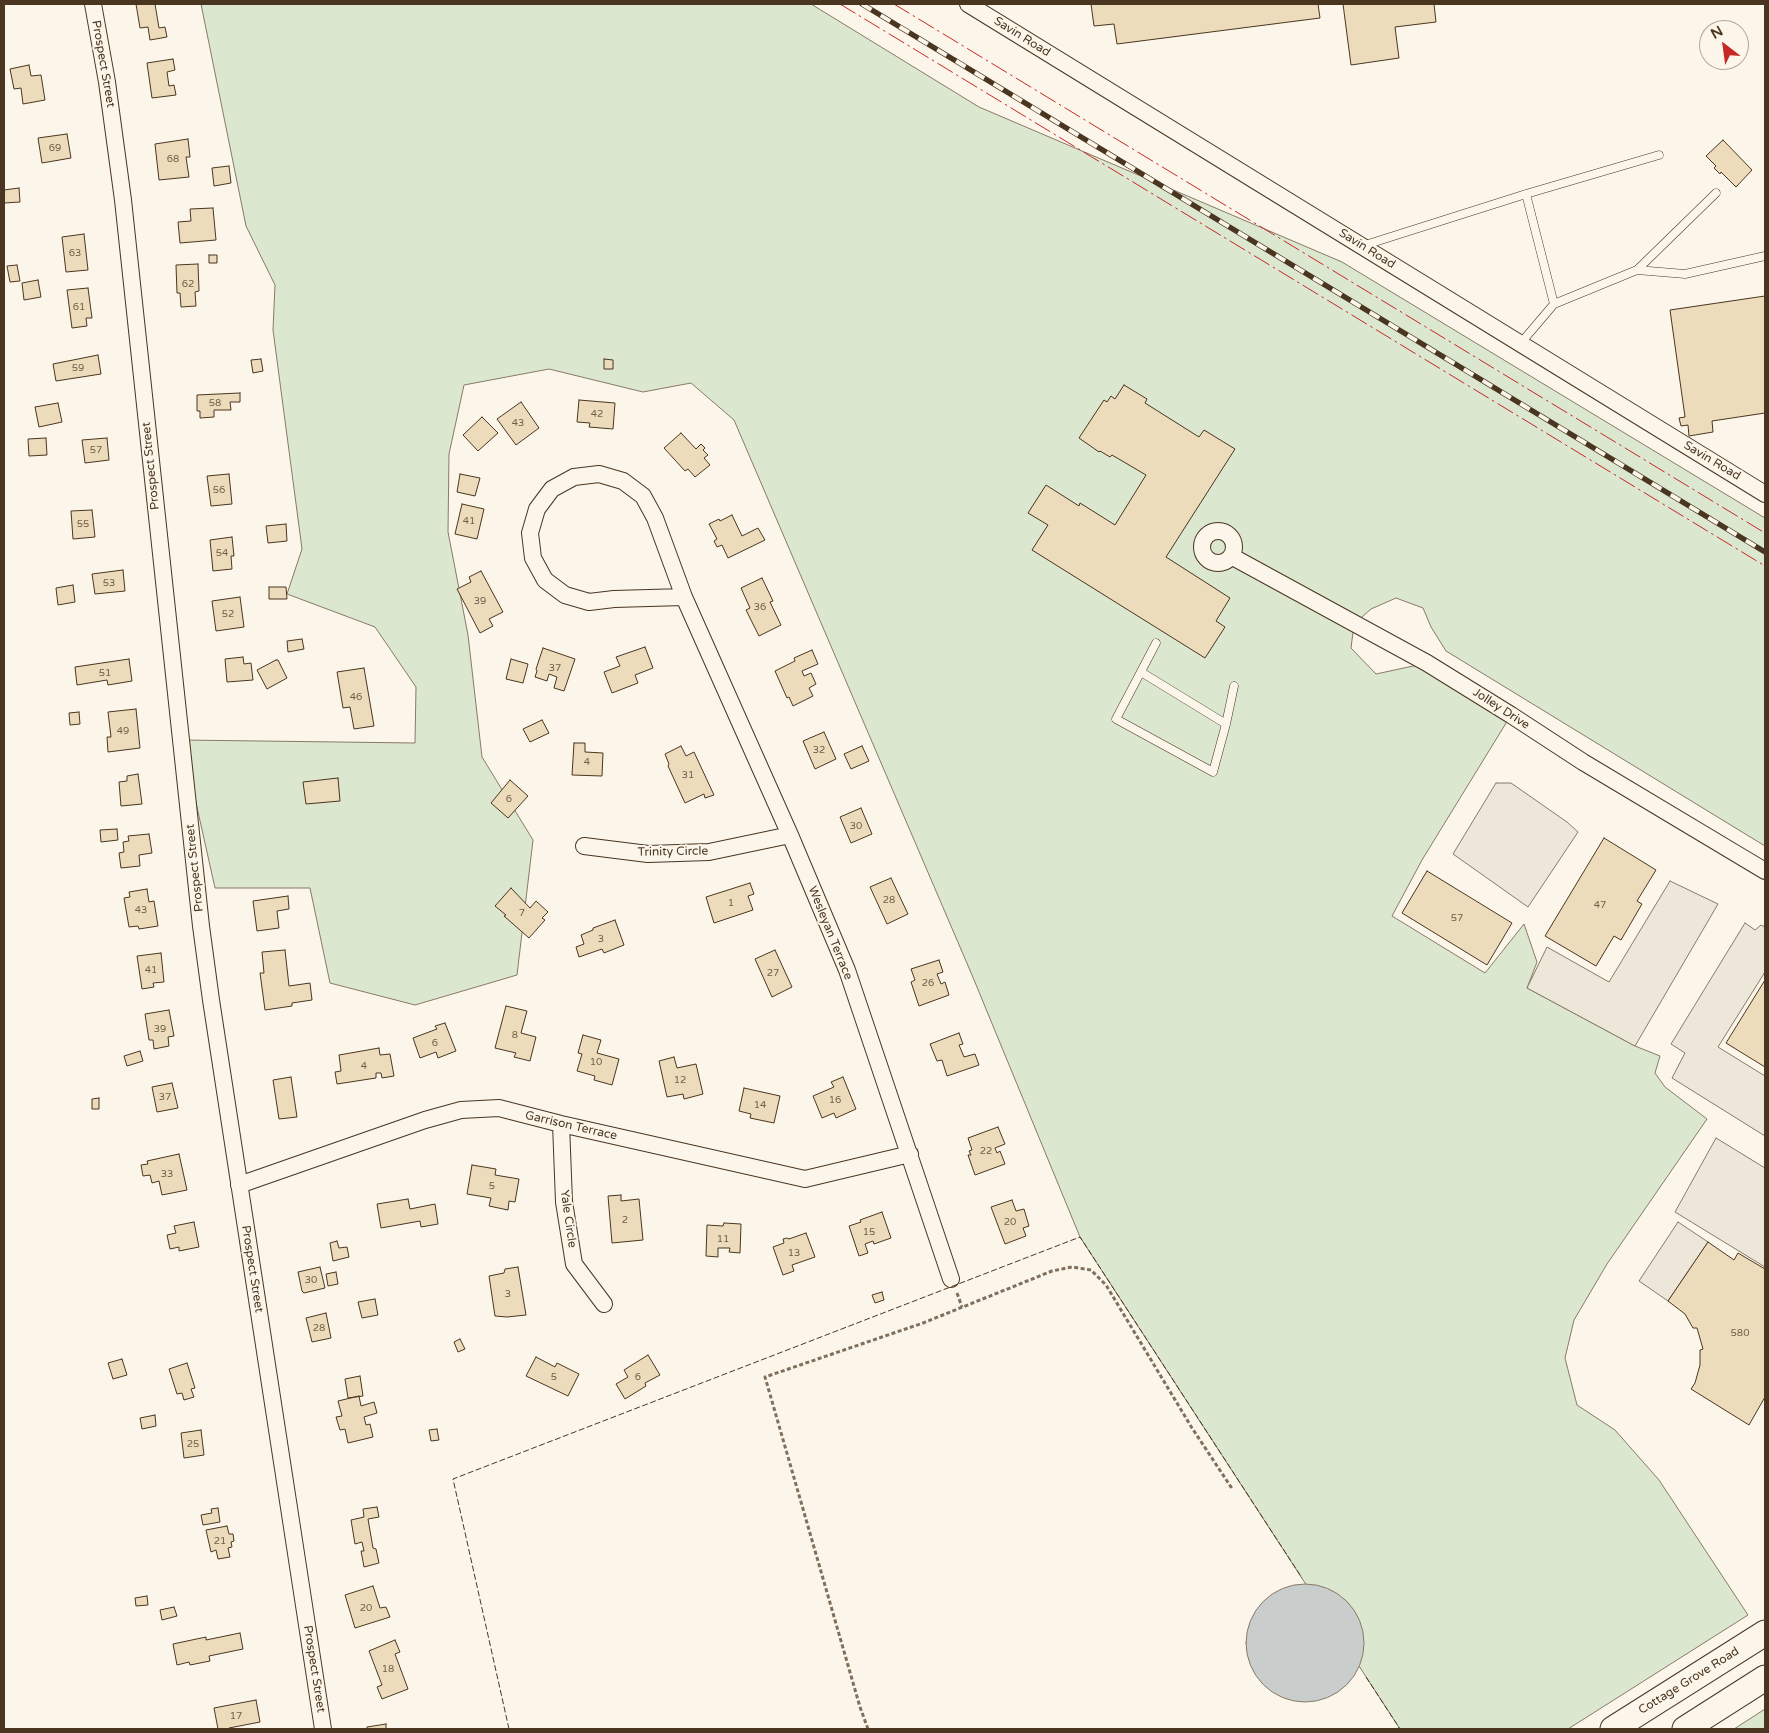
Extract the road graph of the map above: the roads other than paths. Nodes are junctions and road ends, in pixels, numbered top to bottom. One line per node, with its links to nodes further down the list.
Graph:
1 (93, 4): 23 (street, Prospect Street)
2 (968, 4): 6 (street, Savin Road)
3 (1659, 155): 5 (lane)
4 (1716, 193): 8 (lane)
5 (1526, 194): 6 (lane); 9 (lane)
6 (1362, 246): 10 (street, Savin Road)
7 (1765, 256): 8 (lane)
8 (1637, 270): 9 (lane)
9 (1554, 304): 10 (lane)
10 (1520, 344): 11 (street, Savin Road)
11 (1765, 494)
12 (1231, 556): 20 (street, Jolley Drive)
13 (684, 597): 13 (street, Wesleyan Terrace); 18 (street, Wesleyan Terrace)
14 (1156, 643): 15 (lane)
15 (1141, 672): 17 (lane); 17 (lane)
16 (1234, 686): 17 (lane)
17 (1226, 724)
18 (790, 835): 19 (street, Trinity Circle); 22 (street, Wesleyan Terrace)
19 (584, 846)
20 (1765, 871)
21 (561, 1124): 22 (street, Garrison Terrace); 23 (street, Garrison Terrace); 25 (street, Yale Circle)
22 (910, 1154): 24 (street, Wesleyan Terrace)
23 (239, 1185): 28 (street, Prospect Street)
24 (951, 1279)
25 (604, 1304)
26 (1765, 1633): 29 (main road, Cottage Grove Road)
27 (1765, 1678): 30 (main road)
28 (323, 1729)
29 (1613, 1729)
30 (1686, 1729)

